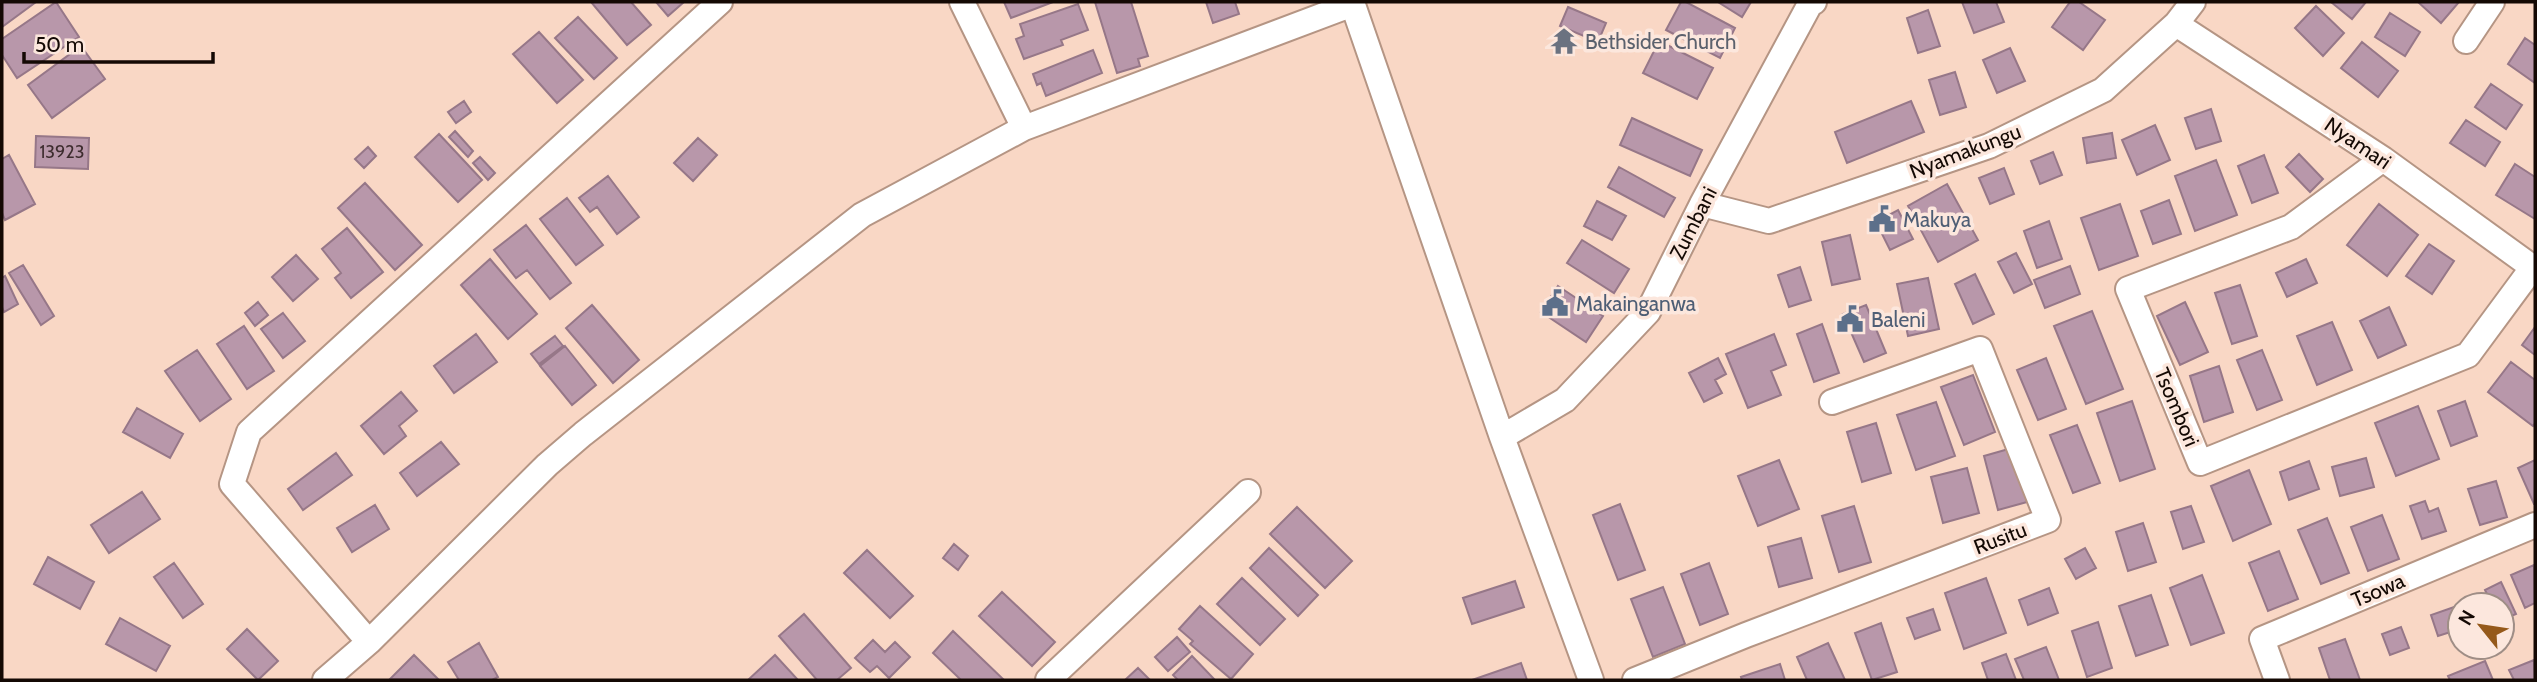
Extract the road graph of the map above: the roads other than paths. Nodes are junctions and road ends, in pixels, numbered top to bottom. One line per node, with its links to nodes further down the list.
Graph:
1 (720, 2): 17 (street)
2 (962, 2): 9 (street)
3 (1814, 2): 11 (street, Zumbani)
4 (2193, 2): 7 (street, Nyamakungu)
5 (2492, 2): 8 (street)
6 (1352, 3): 9 (street); 14 (street)
7 (2176, 24): 10 (street, Nyamari); 11 (street, Nyamakungu)
8 (2466, 41)
9 (1024, 128): 17 (street)
10 (2383, 159): 12 (street, Nyamari); 12 (street, Tsombori)
11 (1702, 204): 14 (street, Zumbani)
12 (2534, 268)
13 (1832, 402): 21 (street, Rusitu)
14 (1502, 438): 20 (street)
15 (1248, 492): 19 (street)
16 (2535, 524): 22 (street, Tsowa)
17 (369, 642): 18 (street)
18 (325, 680)
19 (1048, 680)
20 (1591, 680)
21 (1635, 680)
22 (2277, 680)

